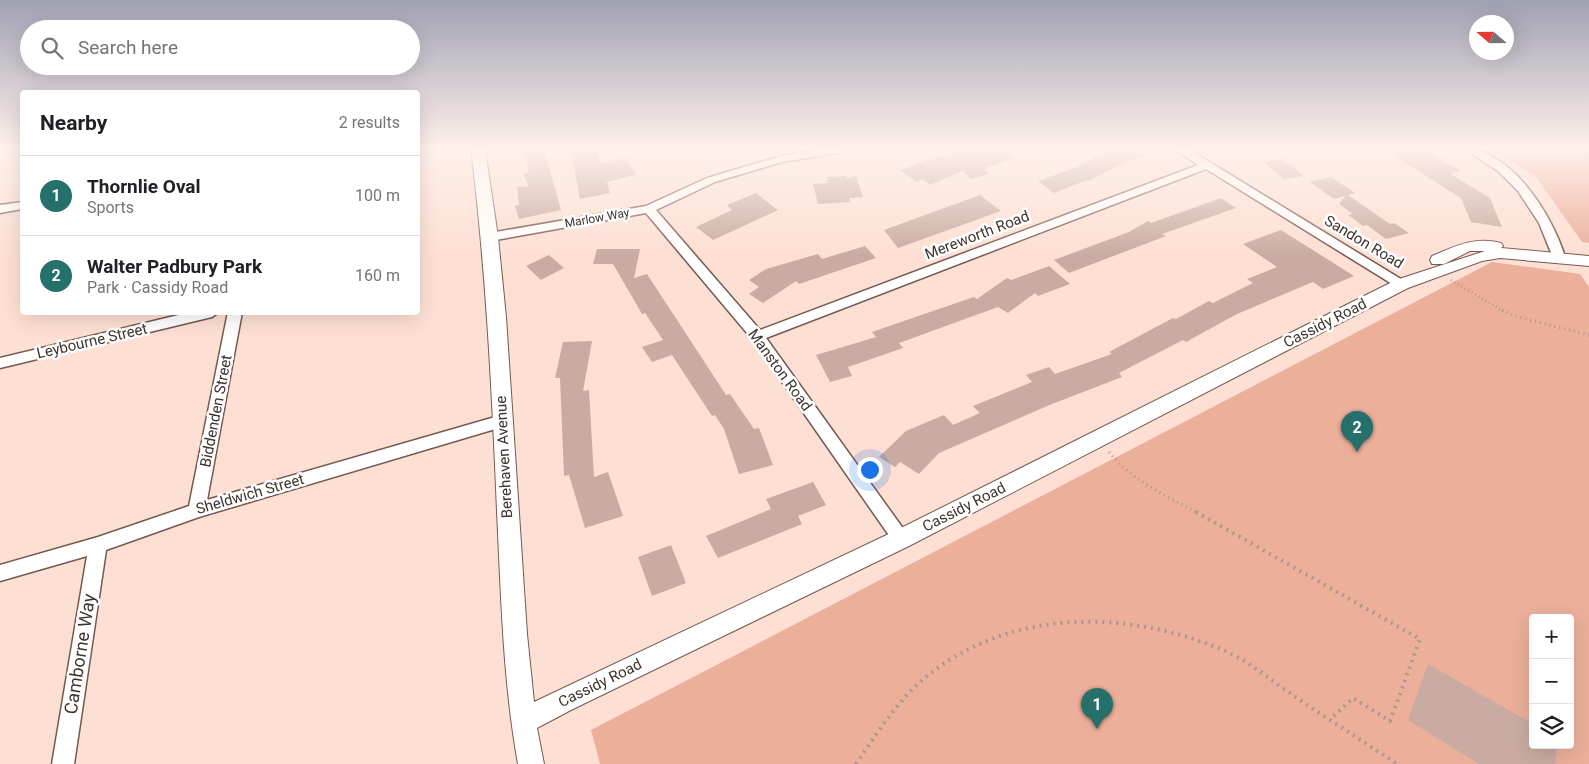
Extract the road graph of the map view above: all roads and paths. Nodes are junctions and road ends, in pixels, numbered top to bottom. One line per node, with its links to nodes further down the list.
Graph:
1 (483, 185): 9 (street, Berehaven Avenue)
2 (701, 185): 8 (street, Marlow Way)
3 (1155, 185): 18 (street, Mereworth Road)
4 (1239, 185): 14 (street, Sandon Road)
5 (1519, 185): 10 (street)
6 (20, 206): 7 (street)
7 (0, 209)
8 (649, 209): 9 (street, Marlow Way); 18 (street, Manston Road)
9 (490, 237): 20 (street, Berehaven Avenue)
10 (1558, 254): 11 (street, Cassidy Road); 12 (street, Cassidy Road); 14 (street, Cassidy Road)
11 (1589, 256)
12 (1589, 261)
13 (1450, 280): 17 (path)
14 (1402, 284): 23 (street, Cassidy Road)
15 (199, 315): 19 (street, Leybourne Street)
16 (234, 315): 22 (street, Biddenden Street)
17 (1589, 335)
18 (757, 336): 23 (street, Manston Road)
19 (0, 362)
20 (502, 421): 22 (street, Sheldwich Street); 27 (street, Berehaven Avenue)
21 (1103, 445): 26 (path)
22 (197, 510): 24 (street, Sheldwich Street)
23 (901, 539): 27 (street, Cassidy Road)
24 (98, 545): 25 (street, Sheldwich Street); 28 (street, Camborne Way)
25 (0, 573)
26 (1330, 720): 30 (path); 31 (path)
27 (523, 722): 29 (street, Berehaven Avenue)
28 (63, 764)
29 (532, 764)
30 (856, 764)
31 (1397, 764)

